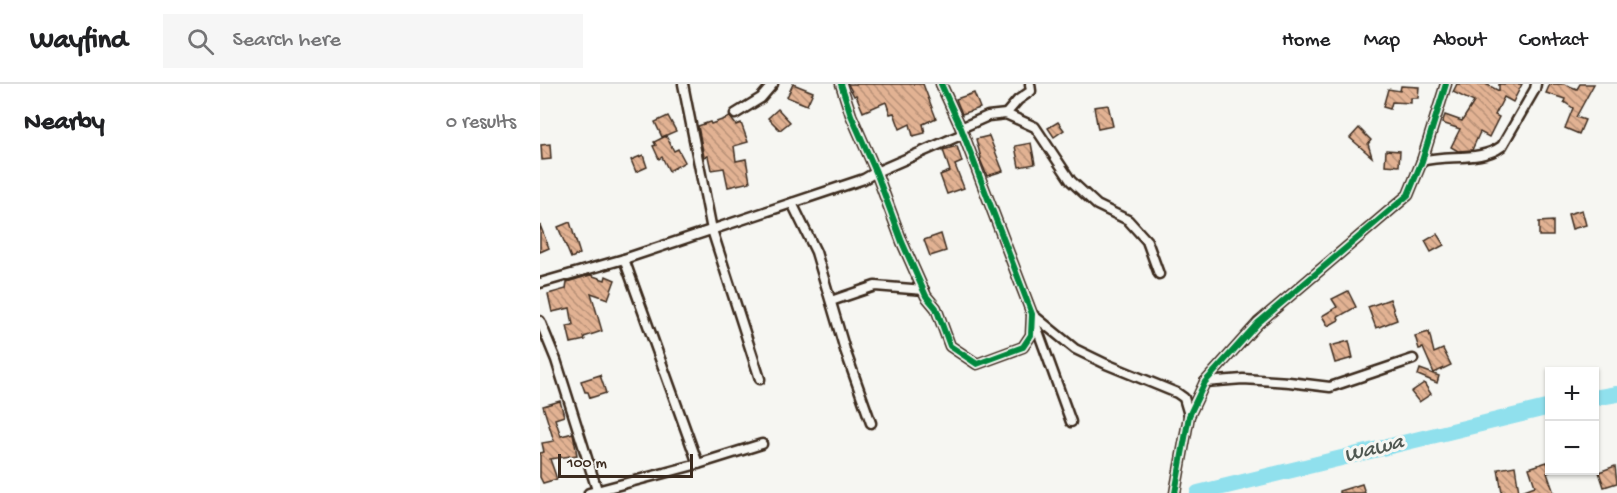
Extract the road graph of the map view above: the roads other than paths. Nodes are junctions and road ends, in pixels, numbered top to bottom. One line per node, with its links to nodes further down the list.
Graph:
1 (683, 84): 14 (street)
2 (773, 84): 8 (street)
3 (841, 84): 12 (street)
4 (941, 84): 10 (street)
5 (1030, 84): 9 (street)
6 (1446, 84): 11 (street)
7 (1536, 84): 11 (street)
8 (735, 114)
9 (1006, 114): 10 (street); 16 (street)
10 (962, 131): 12 (street); 20 (street)
11 (1422, 161): 24 (street)
12 (876, 172): 13 (street); 18 (street)
13 (792, 203): 14 (street); 19 (street)
14 (712, 230): 15 (street); 23 (street)
15 (624, 259): 17 (street); 29 (street)
16 (1159, 274)
17 (540, 283)
18 (924, 290): 19 (street); 20 (street)
19 (831, 302): 27 (street)
20 (1032, 314): 25 (street); 26 (street)
21 (540, 321): 30 (street)
22 (1413, 358): 24 (street)
23 (760, 379)
24 (1205, 382): 25 (street)
25 (1189, 416): 31 (street)
26 (1071, 422)
27 (871, 423)
28 (762, 444): 29 (street)
29 (698, 464): 30 (street)
30 (595, 492)
31 (1175, 492)

